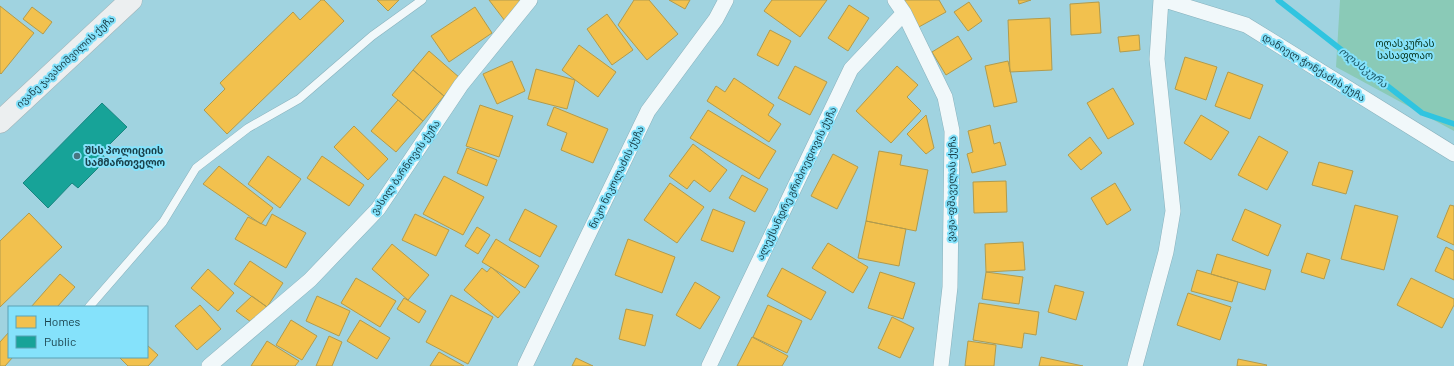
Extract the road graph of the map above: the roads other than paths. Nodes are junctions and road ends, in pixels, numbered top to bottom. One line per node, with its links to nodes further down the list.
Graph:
1 (131, 0): 9 (main road, ივანე ჯავახიშვილის ქუჩა)
2 (422, 0): 11 (lane)
3 (530, 0): 12 (street, ვასილ ბარნოვის ქუჩა)
4 (726, 0): 13 (street, ნიკო ნიკოლაძის ქუჩა)
5 (895, 0): 8 (street, ვაჟა-ფშაველას ქუჩა)
6 (1161, 0): 16 (street)
7 (1165, 0): 10 (street, დანიელ ჭონქაძის ქუჩა)
8 (904, 13): 14 (street, ალექსანდრე გრიბოედოვის ქუჩა); 15 (street, ვაჟა-ფშაველას ქუჩა)
9 (0, 122)
10 (1454, 154)
11 (90, 306)
12 (209, 366)
13 (526, 366)
14 (709, 366)
15 (941, 366)
16 (1135, 366)

